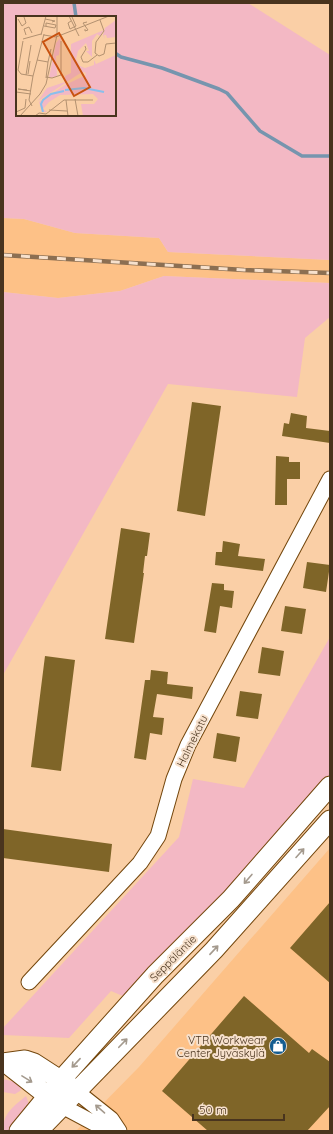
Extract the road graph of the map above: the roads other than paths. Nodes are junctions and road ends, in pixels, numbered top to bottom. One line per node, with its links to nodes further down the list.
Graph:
1 (330, 479): 4 (street, Halmekatu)
2 (330, 786): 6 (main road, Seppäläntie, one-way to 6)
3 (330, 820): 7 (main road, Seppäläntie, one-way to 3)
4 (29, 982)
5 (4, 1063): 6 (main road); 8 (main road, one-way to 8)
6 (61, 1080): 7 (main road); 8 (main road, Seppäläntie)
7 (77, 1092): 8 (main road, Seppäläntie); 12 (street, one-way to 7)
8 (55, 1101): 9 (main road, Seppäläntie); 10 (main road, Seppäläntie); 11 (street)
9 (19, 1131)
10 (38, 1131)
11 (109, 1131)
12 (119, 1131)

